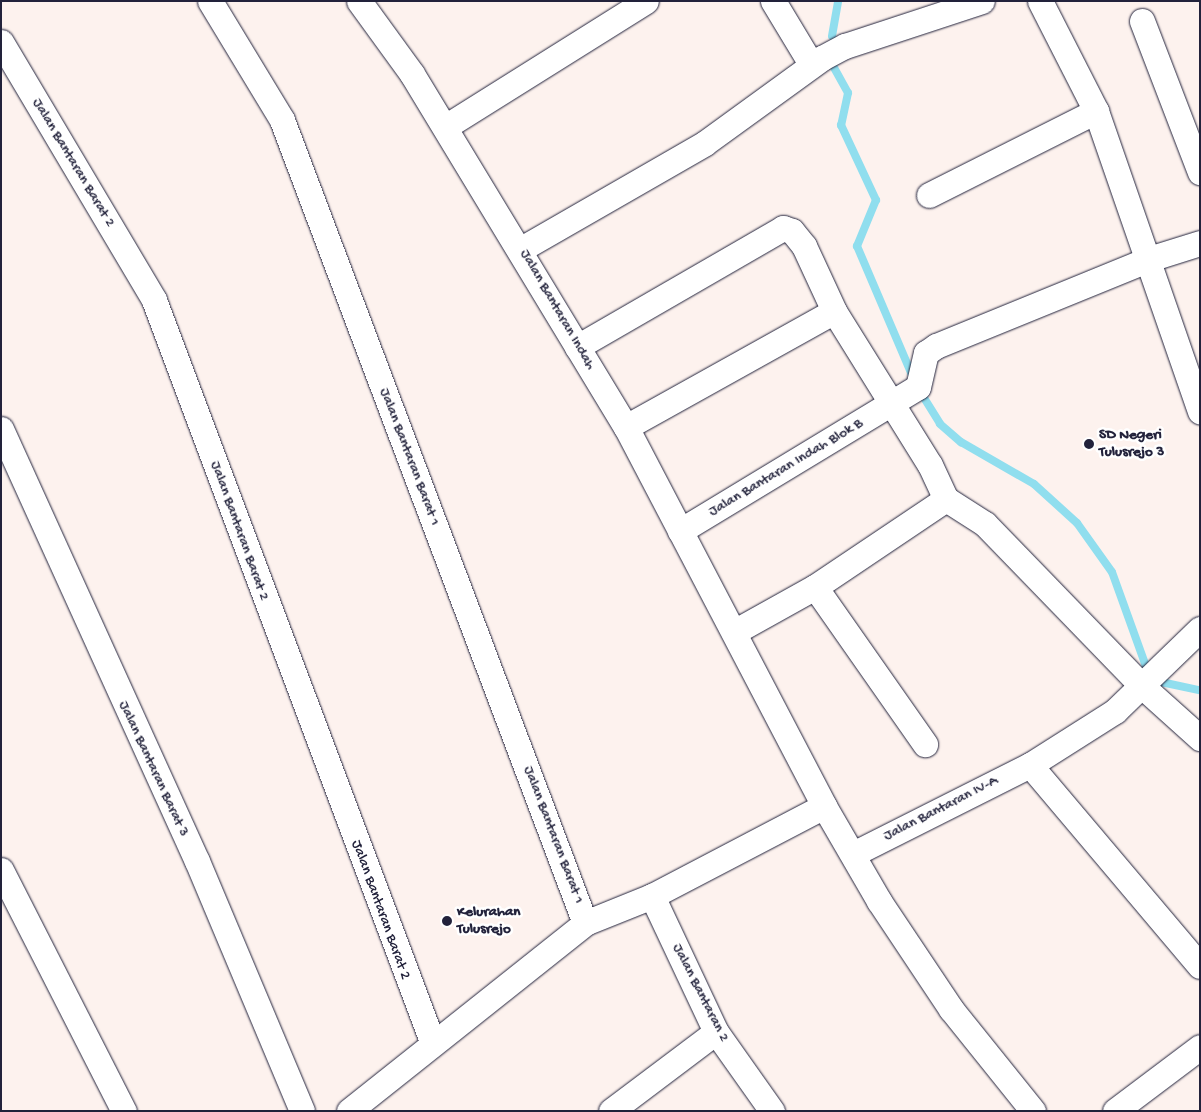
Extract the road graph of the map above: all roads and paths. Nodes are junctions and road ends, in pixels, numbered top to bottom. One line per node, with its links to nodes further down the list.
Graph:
1 (210, 1): 36 (street, Jalan Bantaran Barat 1)
2 (360, 1): 11 (street, Jalan Bantaran Indah)
3 (646, 1): 11 (street)
4 (773, 1): 9 (street)
5 (982, 1): 9 (street)
6 (1040, 1): 10 (street)
7 (1142, 21): 12 (street)
8 (1, 42): 39 (street, Jalan Bantaran Barat 2)
9 (811, 64): 15 (street)
10 (1096, 111): 13 (street); 16 (street)
11 (445, 128): 15 (street, Jalan Bantaran Indah)
12 (1200, 172)
13 (929, 195)
14 (1200, 244): 16 (street, Jalan Bantaran Indah Blok B)
15 (521, 249): 18 (street, Jalan Bantaran Indah)
16 (1149, 259): 19 (street, Jalan Bantaran Indah Blok B); 20 (street)
17 (834, 311): 18 (street); 19 (street); 21 (street)
18 (577, 347): 21 (street, Jalan Bantaran Indah)
19 (892, 404): 23 (street); 24 (street, Jalan Bantaran Indah Blok B)
20 (1200, 412)
21 (626, 427): 24 (street, Jalan Bantaran Indah)
22 (1, 429): 44 (street, Jalan Bantaran Barat 3)
23 (946, 499): 25 (street); 28 (street)
24 (680, 531): 27 (street, Jalan Bantaran Indah)
25 (815, 587): 27 (street); 30 (street)
26 (1200, 629): 28 (street, Jalan Bantaran IV-A)
27 (734, 632): 32 (street, Jalan Bantaran Indah)
28 (1151, 679): 29 (street); 31 (street, Jalan Bantaran IV-A)
29 (1200, 738)
30 (924, 744)
31 (1030, 765): 33 (street, Jalan Bantaran IV-A); 37 (street)
32 (824, 806): 33 (street, Jalan Bantaran Indah); 35 (street)
33 (853, 854): 47 (street, Jalan Bantaran Indah)
34 (1, 870): 43 (street)
35 (652, 896): 36 (street); 38 (street, Jalan Bantaran 2)
36 (585, 923): 39 (street)
37 (1200, 966)
38 (716, 1032): 42 (street); 46 (street, Jalan Bantaran 2)
39 (432, 1041): 45 (street)
40 (1200, 1047): 41 (street)
41 (1142, 1104): 48 (street)
42 (616, 1109)
43 (124, 1111)
44 (302, 1111)
45 (349, 1111)
46 (772, 1111)
47 (1033, 1111)
48 (1115, 1111)

